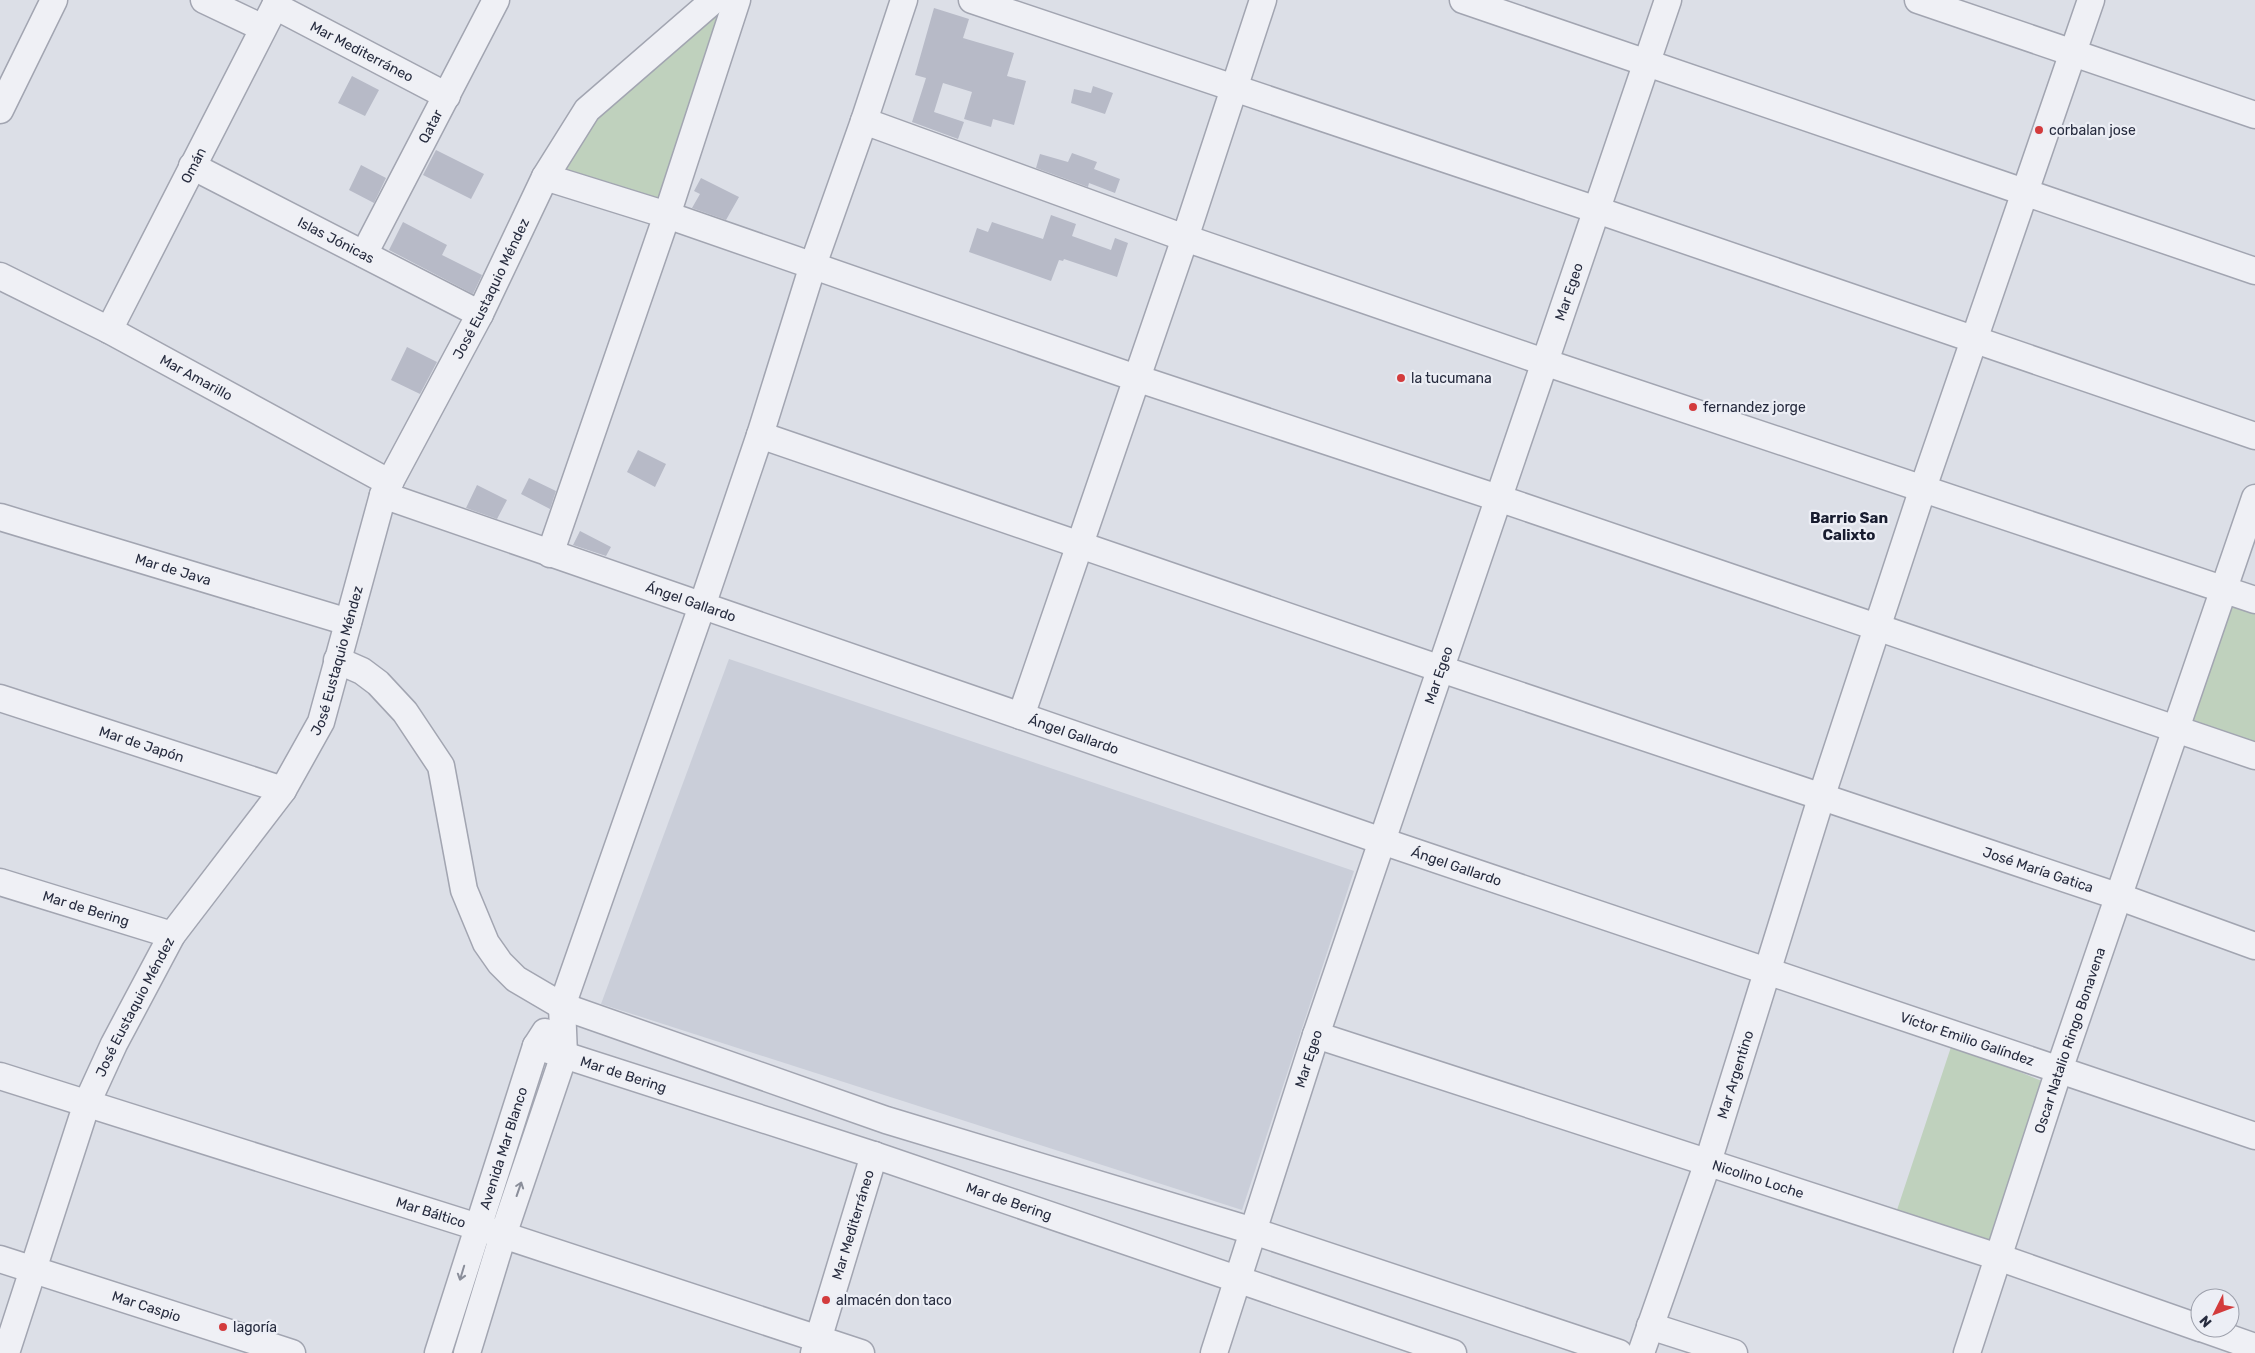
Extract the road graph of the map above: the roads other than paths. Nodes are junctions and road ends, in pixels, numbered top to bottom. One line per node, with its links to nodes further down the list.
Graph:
1 (54, 0): 19 (street)
2 (204, 0): 14 (street)
3 (496, 0): 18 (street, Qatar)
4 (714, 0): 23 (street, José Eustaquio Méndez)
5 (737, 0): 26 (street)
6 (904, 0): 21 (street)
7 (972, 0): 17 (street)
8 (1262, 0): 17 (street)
9 (1463, 0): 16 (street)
10 (1668, 0): 16 (street, Mar Egeo)
11 (1918, 0): 15 (street)
12 (2091, 0): 15 (street, Mar Argentino)
13 (276, 3): 14 (street, Omán); 18 (street, Mar Mediterráneo)
14 (263, 28): 22 (street, Omán)
15 (2073, 52): 20 (street); 24 (street, Mar Argentino)
16 (1647, 64): 24 (street); 25 (street, Mar Egeo)
17 (1234, 88): 25 (street); 27 (street)
18 (448, 96): 28 (street, Qatar)
19 (0, 110)
20 (2255, 115)
21 (864, 121): 27 (street); 29 (street)
22 (192, 166): 28 (street, Islas Jónicas); 33 (street, Omán)
23 (544, 178): 26 (street); 32 (street, José Eustaquio Méndez)
24 (2026, 192): 30 (street); 34 (street, Mar Argentino)
25 (1597, 210): 34 (street); 35 (street, Mar Egeo)
26 (667, 215): 29 (street); 45 (street)
27 (1185, 238): 35 (street); 36 (street)
28 (364, 254): 32 (street, Islas Jónicas)
29 (813, 265): 36 (street); 37 (street)
30 (2255, 271)
31 (0, 276): 33 (street, Mar Amarillo)
32 (480, 314): 39 (street, José Eustaquio Méndez)
33 (109, 330): 39 (street, Mar Amarillo)
34 (1974, 340): 38 (street); 40 (street, Mar Argentino)
35 (1544, 362): 40 (street); 41 (street, Mar Egeo)
36 (1136, 378): 41 (street); 44 (street)
37 (760, 436): 44 (street, José María Gatica); 48 (street)
38 (2255, 436)
39 (387, 489): 45 (street, Ángel Gallardo); 49 (street, José Eustaquio Méndez)
40 (1922, 490): 46 (street); 50 (street, Mar Argentino)
41 (1498, 498): 50 (street); 52 (street, Mar Egeo)
42 (2255, 498): 46 (street, Oscar Natalio Ringo Bonavena)
43 (0, 517): 49 (street, Mar de Java)
44 (1079, 544): 52 (street, José María Gatica); 54 (street)
45 (550, 554): 48 (street, Ángel Gallardo)
46 (2224, 589): 47 (street); 55 (street, Oscar Natalio Ringo Bonavena)
47 (2255, 600)
48 (702, 606): 54 (street, Ángel Gallardo); 65 (street)
49 (348, 622): 51 (street, José Eustaquio Méndez)
50 (1877, 627): 55 (street); 58 (street, Mar Argentino)
51 (338, 660): 57 (street, José Eustaquio Méndez); 65 (street)
52 (1440, 669): 58 (street, José María Gatica); 59 (street, Mar Egeo)
53 (0, 698): 57 (street, Mar de Japón)
54 (1021, 716): 59 (street, Ángel Gallardo)
55 (2175, 730): 56 (street); 61 (street, Oscar Natalio Ringo Bonavena)
56 (2255, 756)
57 (283, 790): 62 (street, José Eustaquio Méndez)
58 (1822, 795): 61 (street, José María Gatica); 64 (street, Mar Argentino)
59 (1382, 841): 64 (street, Ángel Gallardo); 66 (street, Mar Egeo)
60 (0, 882): 62 (street, Mar de Bering)
61 (2120, 897): 63 (street, José María Gatica); 69 (street, Oscar Natalio Ringo Bonavena)
62 (172, 935): 71 (street, José Eustaquio Méndez)
63 (2255, 946)
64 (1766, 971): 69 (street, Víctor Emilio Galíndez); 74 (street, Mar Argentino)
65 (562, 1006): 67 (street, Avenida Mar Blanco); 68 (street); 76 (street)
66 (1316, 1035): 74 (street, Nicolino Loche); 76 (street, Mar Egeo)
67 (536, 1046): 68 (street, Mar de Bering); 75 (street, Avenida Mar Blanco)
68 (564, 1055): 73 (street, Mar de Bering); 77 (street, one-way to 68)
69 (2059, 1070): 72 (street, Víctor Emilio Galíndez); 78 (street, Oscar Natalio Ringo Bonavena)
70 (0, 1076): 71 (street, Mar Báltico)
71 (87, 1103): 75 (street, Mar Báltico); 80 (street, José Eustaquio Méndez)
72 (2255, 1136)
73 (874, 1155): 81 (street, Mar de Bering); 85 (street, Mar Mediterráneo)
74 (1708, 1162): 78 (street, Nicolino Loche); 83 (street, Mar Argentino)
75 (477, 1227): 77 (street, Mar Báltico); 89 (street, Avenida Mar Blanco, one-way to 89)
76 (1253, 1231): 81 (street, Mar Egeo); 94 (street)
77 (503, 1235): 85 (street, Mar Báltico); 90 (street)
78 (1998, 1257): 82 (street, Nicolino Loche); 97 (street, Oscar Natalio Ringo Bonavena)
79 (0, 1259): 80 (street, Mar Caspio)
80 (34, 1269): 87 (street, José Eustaquio Méndez); 88 (street, Mar Caspio)
81 (1238, 1278): 92 (street, Mar Egeo); 93 (street, Mar de Bering)
82 (2190, 1324)
83 (1650, 1326): 95 (street, Mar Argentino); 96 (street)
84 (2229, 1338): 86 (street, Nicolino Loche)
85 (816, 1346): 91 (street, Mar Báltico)
86 (2255, 1347)
87 (6, 1353)
88 (292, 1353)
89 (438, 1353)
90 (468, 1353)
91 (862, 1353)
92 (1214, 1353)
93 (1453, 1353)
94 (1619, 1353)
95 (1641, 1353)
96 (1734, 1353)
97 (1967, 1353)

